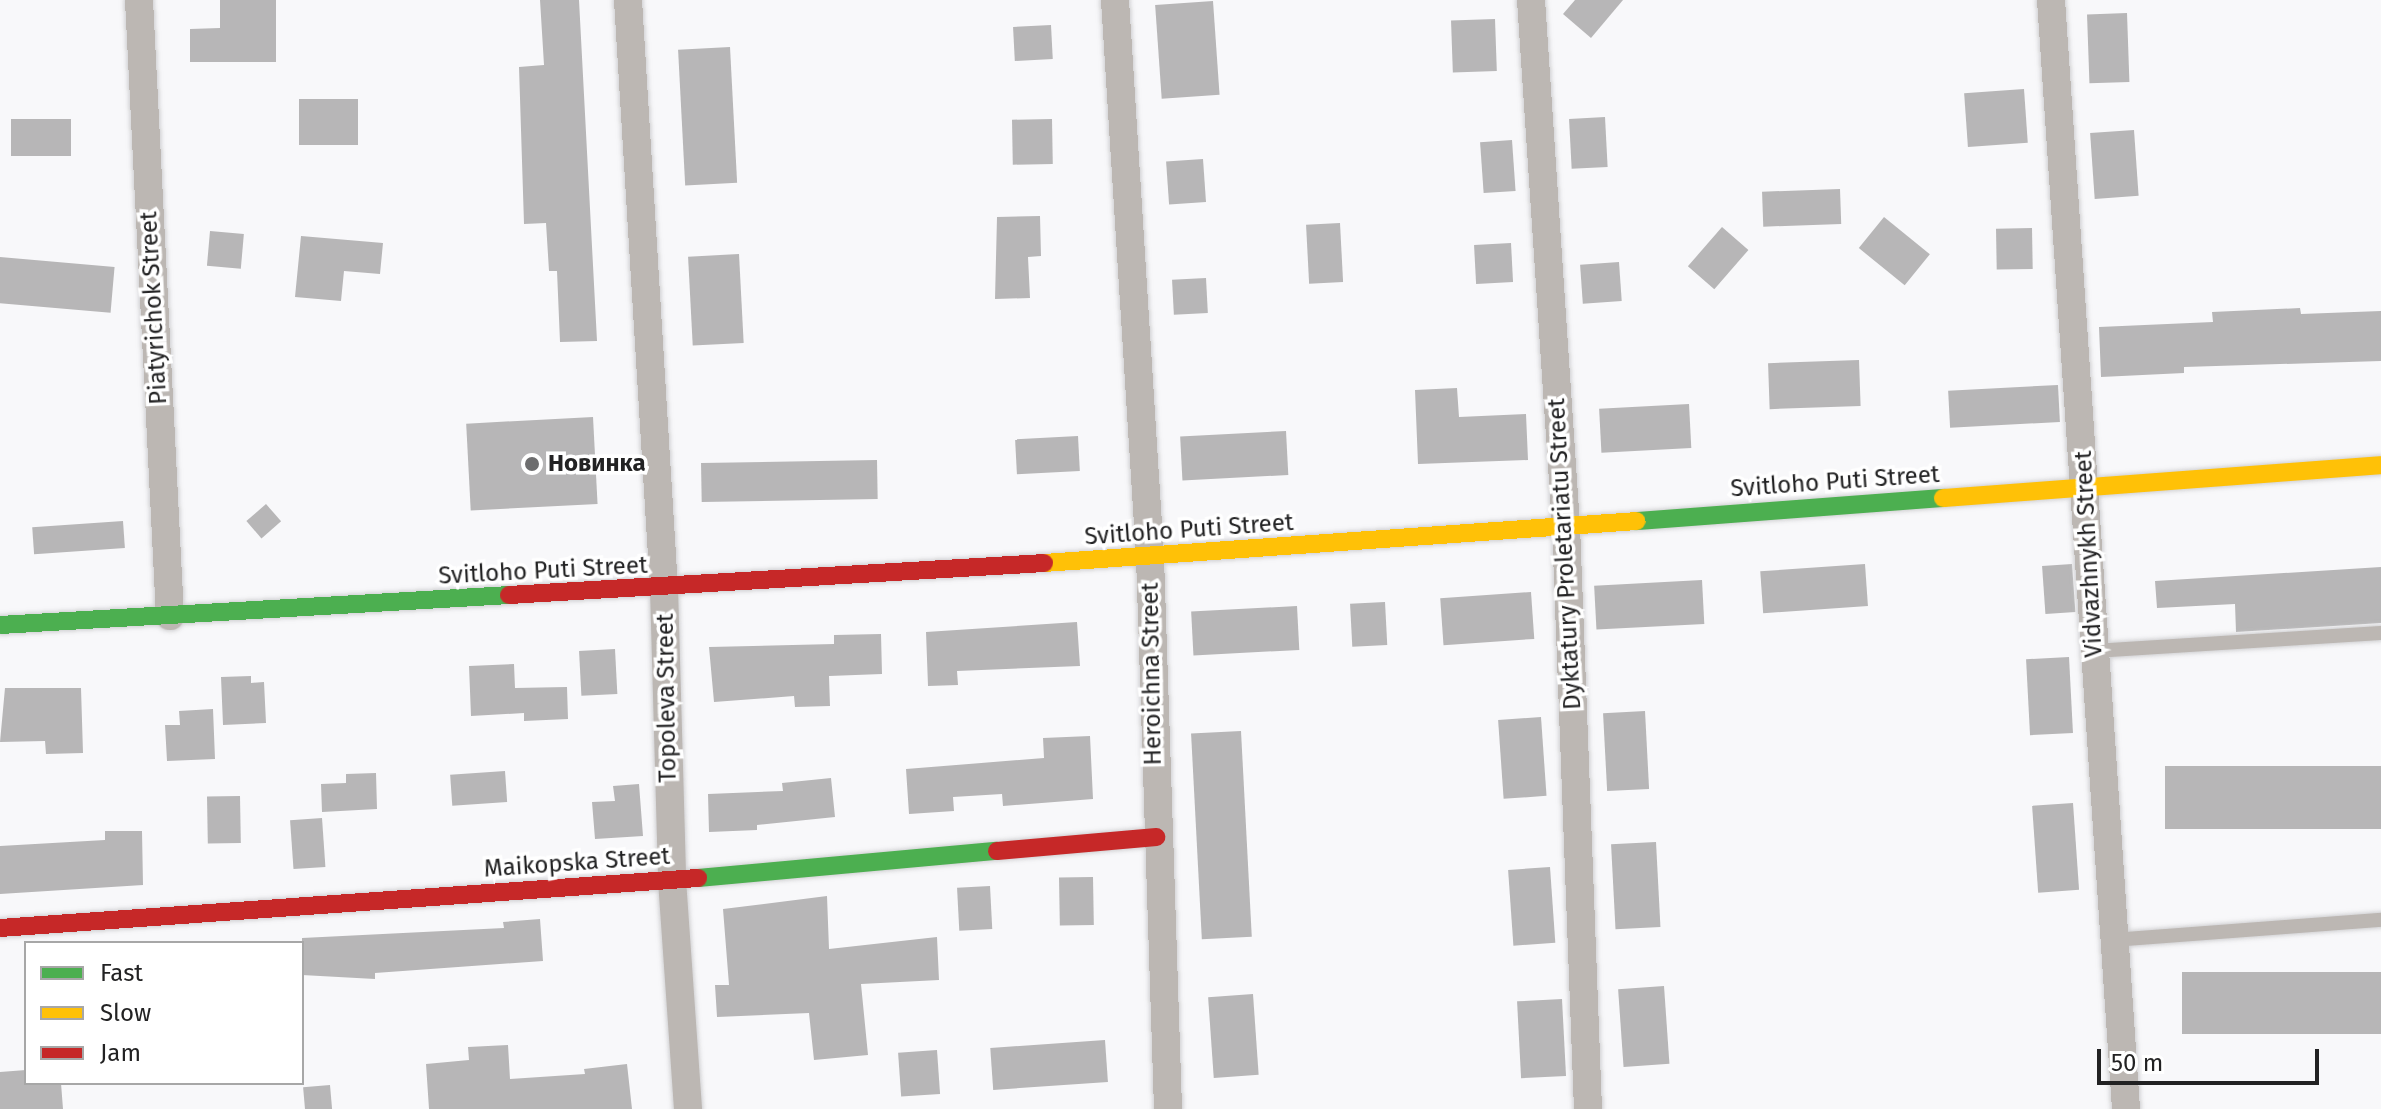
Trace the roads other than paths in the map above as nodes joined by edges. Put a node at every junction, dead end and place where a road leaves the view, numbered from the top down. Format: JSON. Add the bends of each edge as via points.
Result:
{"nodes":[{"id":1,"x":139,"y":0,"type":"edge"},
{"id":2,"x":628,"y":0,"type":"edge"},
{"id":3,"x":1115,"y":0,"type":"edge"},
{"id":4,"x":1531,"y":0,"type":"edge"},
{"id":5,"x":2051,"y":0,"type":"edge"},
{"id":6,"x":2381,"y":465,"type":"edge"},
{"id":7,"x":2088,"y":487,"type":"junction"},
{"id":8,"x":1566,"y":526,"type":"junction"},
{"id":9,"x":1150,"y":557,"type":"junction"},
{"id":10,"x":664,"y":588,"type":"junction"},
{"id":11,"x":170,"y":616,"type":"junction"},
{"id":12,"x":0,"y":625,"type":"edge"},
{"id":13,"x":2381,"y":633,"type":"edge"},
{"id":14,"x":2093,"y":651,"type":"junction"},
{"id":15,"x":1156,"y":837,"type":"junction"},
{"id":16,"x":672,"y":880,"type":"junction"},
{"id":17,"x":2381,"y":920,"type":"edge"},
{"id":18,"x":0,"y":928,"type":"edge"},
{"id":19,"x":2113,"y":940,"type":"junction"},
{"id":20,"x":688,"y":1109,"type":"edge"},
{"id":21,"x":1168,"y":1109,"type":"edge"},
{"id":22,"x":1588,"y":1109,"type":"edge"},
{"id":23,"x":2126,"y":1109,"type":"edge"}],
"edges":[{"from":1,"to":11,"type":"street","name":"Piatyrichok Street"},
{"from":2,"to":10,"type":"street","name":"Topoleva Street"},
{"from":3,"to":9,"type":"street","name":"Heroichna Street"},
{"from":4,"to":8,"type":"street","name":"Dyktatury Proletariatu Street"},
{"from":5,"to":7,"type":"street","name":"Vidvazhnykh Street"},
{"from":6,"to":7,"type":"main road","name":"Svitloho Puti Street"},
{"from":7,"to":8,"type":"main road","name":"Svitloho Puti Street"},
{"from":7,"to":14,"type":"street","name":"Vidvazhnykh Street"},
{"from":8,"to":9,"type":"main road","name":"Svitloho Puti Street"},
{"from":8,"to":22,"type":"street","name":"Dyktatury Proletariatu Street"},
{"from":9,"to":10,"type":"main road","name":"Svitloho Puti Street"},
{"from":9,"to":15,"type":"street","name":"Heroichna Street"},
{"from":10,"to":11,"type":"main road","name":"Svitloho Puti Street"},
{"from":10,"to":16,"type":"street","name":"Topoleva Street"},
{"from":11,"to":12,"type":"main road","name":"Svitloho Puti Street"},
{"from":13,"to":14,"type":"lane"},
{"from":14,"to":19,"type":"street","name":"Vidvazhnykh Street"},
{"from":15,"to":16,"type":"main road","name":"Maikopska Street"},
{"from":15,"to":21,"type":"street","name":"Heroichna Street"},
{"from":16,"to":18,"type":"main road","name":"Maikopska Street"},
{"from":16,"to":20,"type":"street","name":"Topoleva Street"},
{"from":17,"to":19,"type":"lane"},
{"from":19,"to":23,"type":"street","name":"Vidvazhnykh Street"}]}
